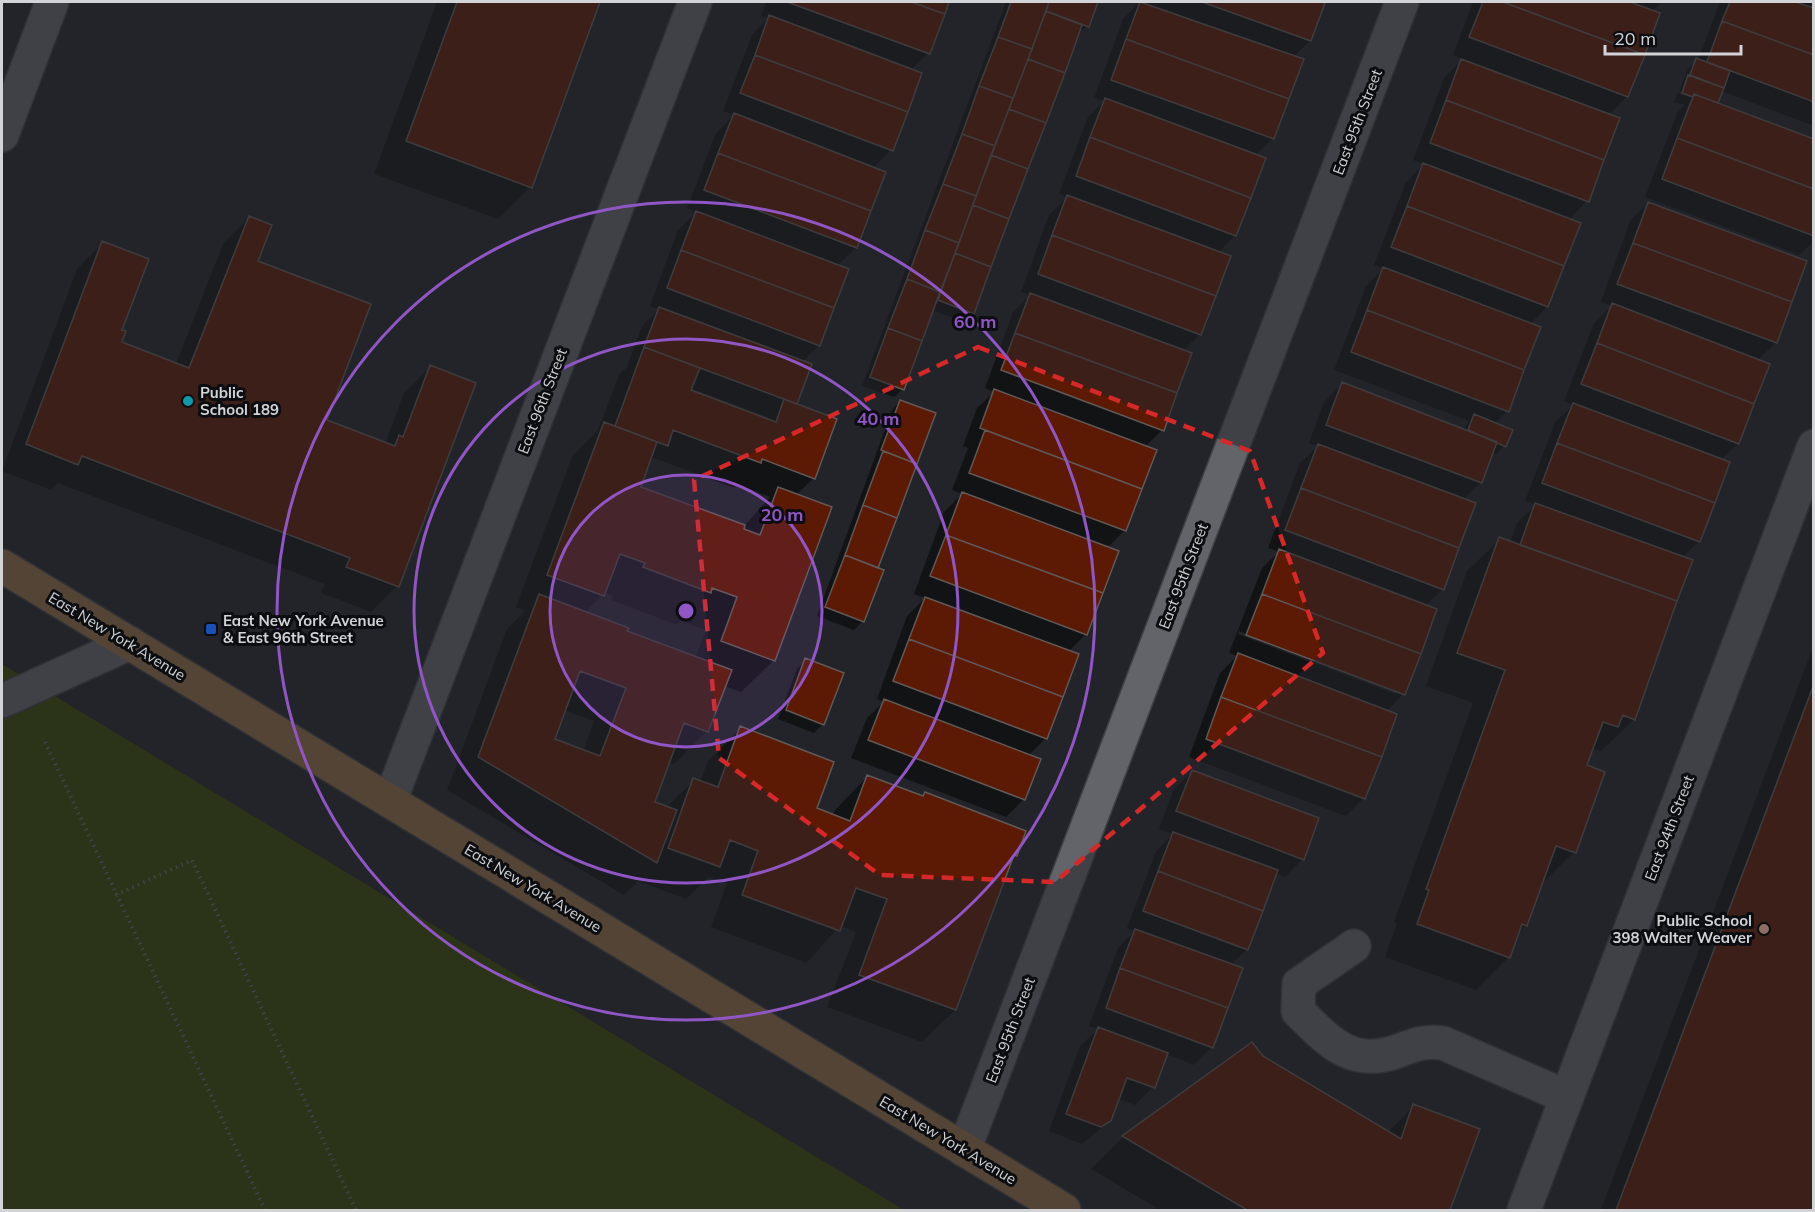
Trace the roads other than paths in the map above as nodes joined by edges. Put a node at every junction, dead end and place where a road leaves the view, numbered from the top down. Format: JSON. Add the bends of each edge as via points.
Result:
{"nodes":[{"id":1,"x":52,"y":2,"type":"edge"},
{"id":2,"x":695,"y":2,"type":"edge"},
{"id":3,"x":1402,"y":2,"type":"edge"},
{"id":4,"x":2,"y":133,"type":"edge"},
{"id":5,"x":1814,"y":446,"type":"edge"},
{"id":6,"x":2,"y":566,"type":"edge"},
{"id":7,"x":130,"y":643,"type":"junction"},
{"id":8,"x":2,"y":701,"type":"edge"},
{"id":9,"x":390,"y":801,"type":"junction"},
{"id":10,"x":1354,"y":946,"type":"dead end"},
{"id":11,"x":1567,"y":1097,"type":"junction"},
{"id":12,"x":964,"y":1150,"type":"junction"},
{"id":13,"x":1064,"y":1210,"type":"edge"},
{"id":14,"x":1524,"y":1210,"type":"edge"}],
"edges":[{"from":1,"to":4,"type":"street"},
{"from":2,"to":9,"type":"street","name":"East 96th Street"},
{"from":3,"to":12,"type":"street","name":"East 95th Street"},
{"from":5,"to":11,"type":"street","name":"East 94th Street"},
{"from":6,"to":7,"type":"main road","name":"East New York Avenue"},
{"from":7,"to":8,"type":"street"},
{"from":7,"to":9,"type":"main road","name":"East New York Avenue"},
{"from":9,"to":12,"type":"main road","name":"East New York Avenue"},
{"from":10,"to":11,"type":"street","via":[[1299,984],[1298,1011],[1332,1045],[1359,1056],[1380,1058],[1429,1040],[1443,1043]]},
{"from":11,"to":14,"type":"street","name":"East 94th Street"},
{"from":12,"to":13,"type":"main road","name":"East New York Avenue"}]}
